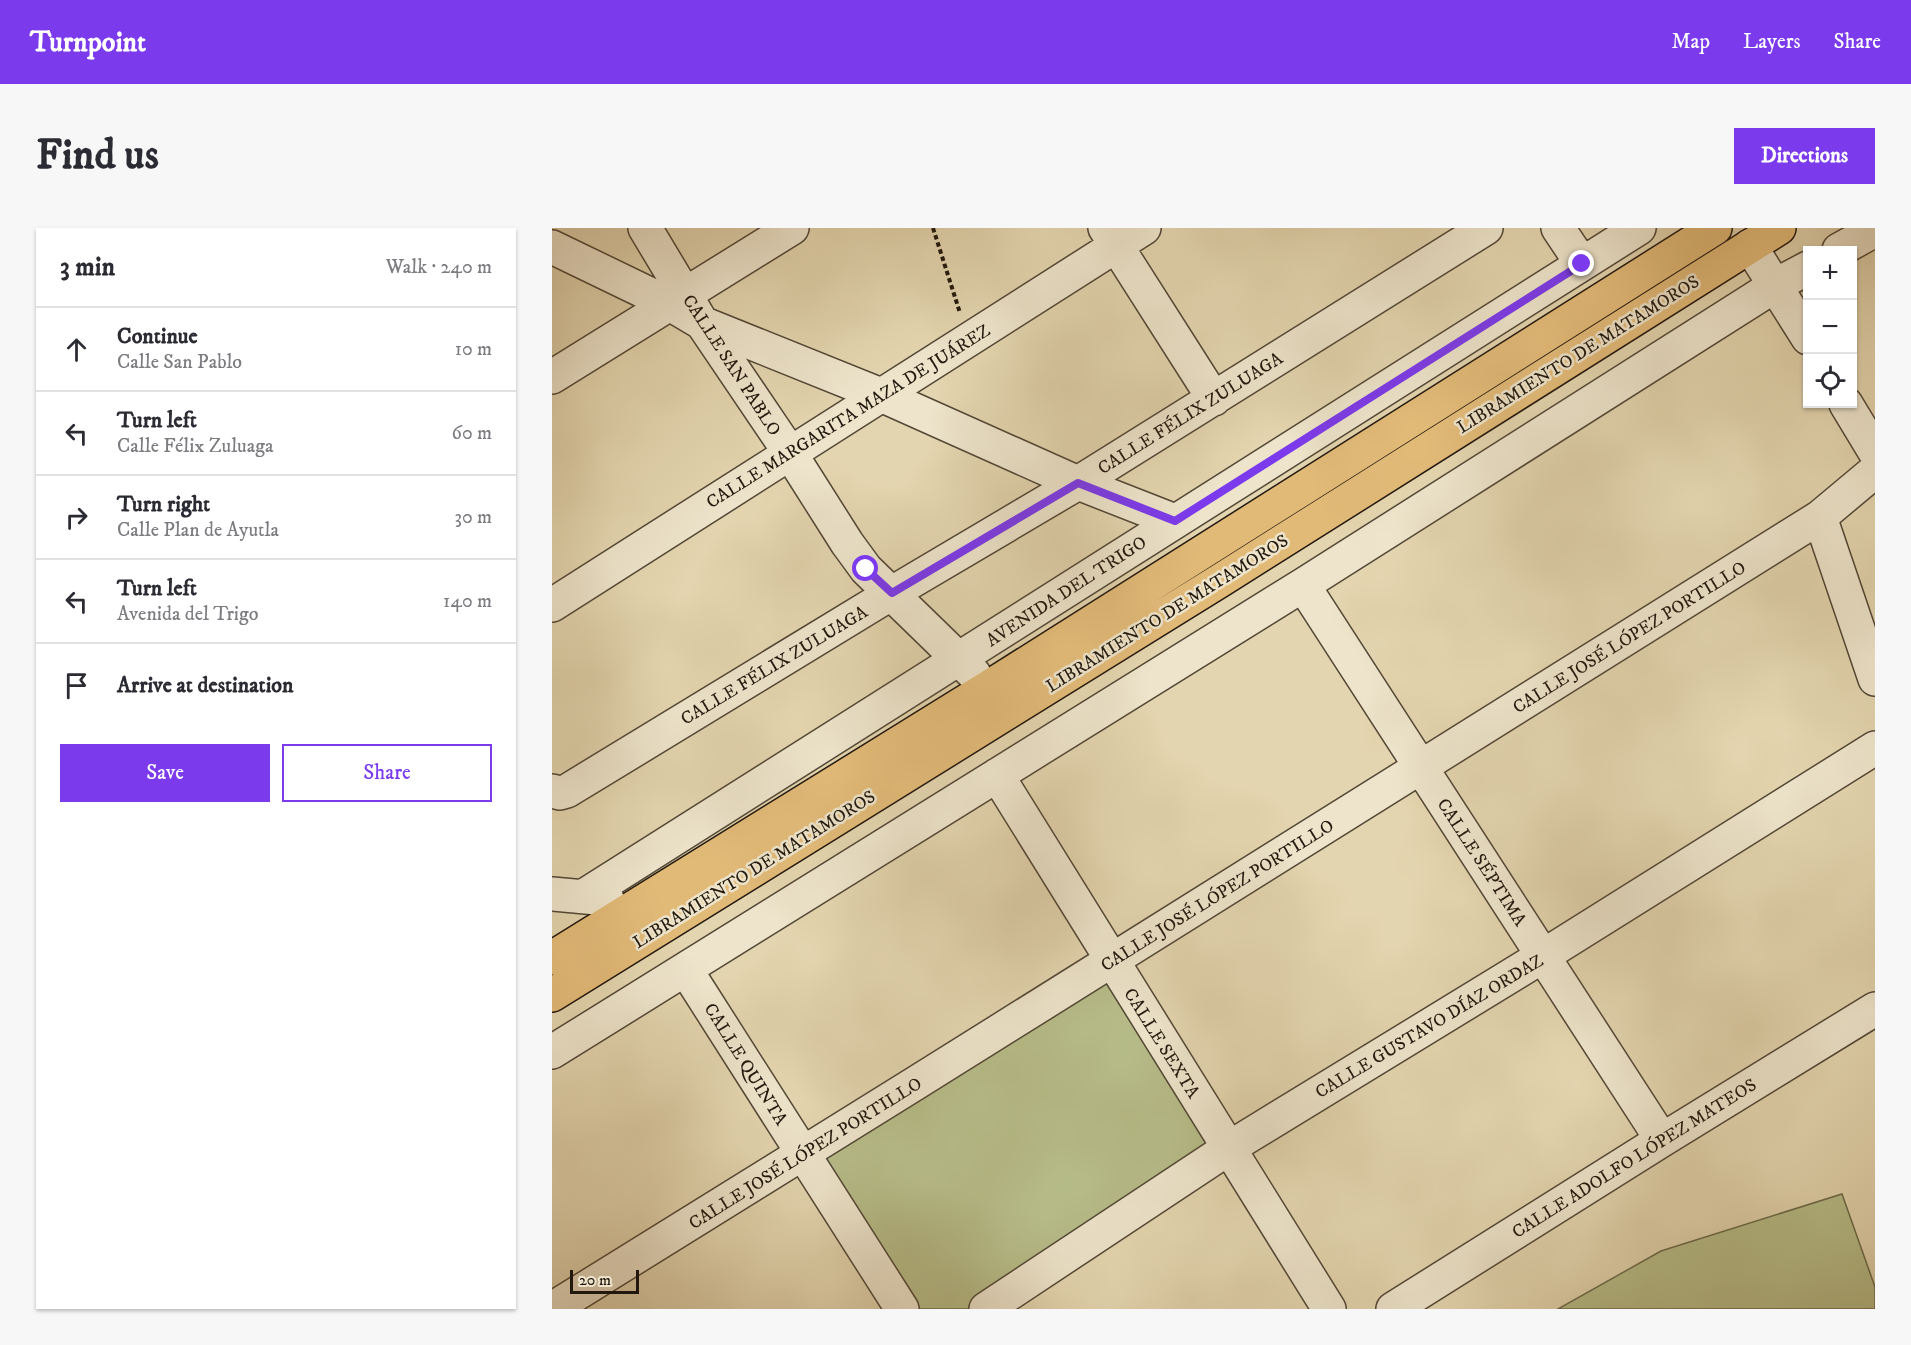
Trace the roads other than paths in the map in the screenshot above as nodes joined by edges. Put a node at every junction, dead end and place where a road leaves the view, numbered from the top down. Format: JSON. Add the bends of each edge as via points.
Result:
{"nodes":[{"id":1,"x":645,"y":228,"type":"edge"},
{"id":2,"x":792,"y":228,"type":"edge"},
{"id":3,"x":1144,"y":228,"type":"edge"},
{"id":4,"x":1486,"y":228,"type":"edge"},
{"id":5,"x":1558,"y":228,"type":"edge"},
{"id":6,"x":1640,"y":228,"type":"edge"},
{"id":7,"x":1715,"y":228,"type":"edge"},
{"id":8,"x":1779,"y":228,"type":"edge"},
{"id":9,"x":1875,"y":230,"type":"edge"},
{"id":10,"x":1111,"y":237,"type":"edge"},
{"id":11,"x":1750,"y":246,"type":"junction"},
{"id":12,"x":1846,"y":246,"type":"edge"},
{"id":13,"x":552,"y":247,"type":"edge"},
{"id":14,"x":1582,"y":264,"type":"junction"},
{"id":15,"x":1803,"y":271,"type":"edge"},
{"id":16,"x":1776,"y":285,"type":"junction"},
{"id":17,"x":678,"y":299,"type":"junction"},
{"id":18,"x":702,"y":323,"type":"junction"},
{"id":19,"x":1803,"y":330,"type":"edge"},
{"id":20,"x":552,"y":377,"type":"edge"},
{"id":21,"x":881,"y":395,"type":"junction"},
{"id":22,"x":1214,"y":399,"type":"junction"},
{"id":23,"x":1848,"y":408,"type":"edge"},
{"id":24,"x":1875,"y":452,"type":"edge"},
{"id":25,"x":790,"y":453,"type":"junction"},
{"id":26,"x":1875,"y":471,"type":"edge"},
{"id":27,"x":1078,"y":483,"type":"junction"},
{"id":28,"x":1820,"y":517,"type":"junction"},
{"id":29,"x":1175,"y":521,"type":"junction"},
{"id":30,"x":1303,"y":585,"type":"junction"},
{"id":31,"x":892,"y":593,"type":"junction"},
{"id":32,"x":552,"y":605,"type":"edge"},
{"id":33,"x":959,"y":660,"type":"junction"},
{"id":34,"x":1875,"y":679,"type":"edge"},
{"id":35,"x":989,"y":687,"type":"junction"},
{"id":36,"x":1875,"y":748,"type":"edge"},
{"id":37,"x":1421,"y":767,"type":"junction"},
{"id":38,"x":998,"y":776,"type":"junction"},
{"id":39,"x":552,"y":790,"type":"edge"},
{"id":40,"x":552,"y":894,"type":"edge"},
{"id":41,"x":584,"y":896,"type":"junction"},
{"id":42,"x":642,"y":903,"type":"junction"},
{"id":43,"x":1543,"y":956,"type":"junction"},
{"id":44,"x":552,"y":958,"type":"edge"},
{"id":45,"x":1112,"y":962,"type":"junction"},
{"id":46,"x":686,"y":970,"type":"junction"},
{"id":47,"x":552,"y":994,"type":"edge"},
{"id":48,"x":1875,"y":1009,"type":"edge"},
{"id":49,"x":552,"y":1052,"type":"edge"},
{"id":50,"x":1662,"y":1140,"type":"junction"},
{"id":51,"x":1229,"y":1148,"type":"junction"},
{"id":52,"x":803,"y":1154,"type":"junction"},
{"id":53,"x":552,"y":1309,"type":"edge"},
{"id":54,"x":902,"y":1309,"type":"edge"},
{"id":55,"x":986,"y":1309,"type":"edge"},
{"id":56,"x":1329,"y":1309,"type":"edge"},
{"id":57,"x":1393,"y":1309,"type":"edge"}],
"edges":[{"from":1,"to":17,"type":"street","name":"CALLE SAN PABLO"},
{"from":2,"to":17,"type":"street"},
{"from":3,"to":10,"type":"street","name":"CALLE MARGARITA MAZA DE JUÁREZ"},
{"from":4,"to":22,"type":"street","name":"CALLE FÉLIX ZULUAGA"},
{"from":5,"to":14,"type":"street"},
{"from":6,"to":14,"type":"street","name":"AVENIDA DEL TRIGO"},
{"from":7,"to":35,"type":"highway"},
{"from":8,"to":11,"type":"highway","name":"LIBRAMIENTO DE MATAMOROS"},
{"from":9,"to":12,"type":"street"},
{"from":10,"to":21,"type":"street","name":"CALLE MARGARITA MAZA DE JUÁREZ","via":[[968,340]]},
{"from":10,"to":22,"type":"street"},
{"from":11,"to":16,"type":"street"},
{"from":11,"to":47,"type":"highway","name":"LIBRAMIENTO DE MATAMOROS"},
{"from":13,"to":17,"type":"street"},
{"from":14,"to":29,"type":"street","name":"AVENIDA DEL TRIGO"},
{"from":15,"to":16,"type":"street"},
{"from":16,"to":19,"type":"street"},
{"from":16,"to":30,"type":"street"},
{"from":17,"to":18,"type":"street"},
{"from":17,"to":20,"type":"street"},
{"from":18,"to":21,"type":"street"},
{"from":18,"to":25,"type":"street","name":"CALLE SAN PABLO"},
{"from":21,"to":25,"type":"street","name":"CALLE MARGARITA MAZA DE JUÁREZ"},
{"from":21,"to":27,"type":"street"},
{"from":22,"to":27,"type":"street","name":"CALLE FÉLIX ZULUAGA"},
{"from":23,"to":24,"type":"street"},
{"from":25,"to":31,"type":"street","name":"CALLE SAN PABLO","via":[[847,543],[866,569]]},
{"from":25,"to":32,"type":"street","name":"CALLE MARGARITA MAZA DE JUÁREZ"},
{"from":26,"to":28,"type":"street","name":"CALLE JOSÉ LÓPEZ PORTILLO"},
{"from":27,"to":29,"type":"street"},
{"from":27,"to":31,"type":"street","name":"CALLE FÉLIX ZULUAGA"},
{"from":28,"to":34,"type":"street"},
{"from":28,"to":37,"type":"street","name":"CALLE JOSÉ LÓPEZ PORTILLO"},
{"from":29,"to":33,"type":"street","name":"AVENIDA DEL TRIGO"},
{"from":30,"to":37,"type":"street","name":"CALLE SÉPTIMA"},
{"from":30,"to":38,"type":"street"},
{"from":31,"to":33,"type":"street","name":"CALLE SAN PABLO"},
{"from":31,"to":39,"type":"street","name":"CALLE FÉLIX ZULUAGA","via":[[567,791],[560,794]]},
{"from":33,"to":35,"type":"street","name":"CALLE SAN PABLO"},
{"from":33,"to":41,"type":"street","name":"AVENIDA DEL TRIGO"},
{"from":35,"to":42,"type":"highway"},
{"from":36,"to":43,"type":"street","name":"CALLE GUSTAVO DÍAZ ORDAZ"},
{"from":37,"to":43,"type":"street","name":"CALLE SÉPTIMA"},
{"from":37,"to":45,"type":"street","name":"CALLE JOSÉ LÓPEZ PORTILLO"},
{"from":38,"to":45,"type":"street","name":"CALLE SEXTA"},
{"from":38,"to":46,"type":"street"},
{"from":40,"to":41,"type":"street"},
{"from":41,"to":42,"type":"street"},
{"from":42,"to":44,"type":"highway"},
{"from":43,"to":50,"type":"street","name":"CALLE SÉPTIMA"},
{"from":43,"to":51,"type":"street","name":"CALLE GUSTAVO DÍAZ ORDAZ"},
{"from":45,"to":51,"type":"street","name":"CALLE SEXTA"},
{"from":45,"to":52,"type":"street","name":"CALLE JOSÉ LÓPEZ PORTILLO"},
{"from":46,"to":49,"type":"street"},
{"from":46,"to":52,"type":"street","name":"CALLE QUINTA"},
{"from":48,"to":50,"type":"street","name":"CALLE ADOLFO LÓPEZ MATEOS"},
{"from":50,"to":57,"type":"street","name":"CALLE ADOLFO LÓPEZ MATEOS"},
{"from":51,"to":55,"type":"street","name":"CALLE GUSTAVO DÍAZ ORDAZ"},
{"from":51,"to":56,"type":"street","name":"CALLE SEXTA"},
{"from":52,"to":53,"type":"street","name":"CALLE JOSÉ LÓPEZ PORTILLO"},
{"from":52,"to":54,"type":"street","name":"CALLE QUINTA"}]}
